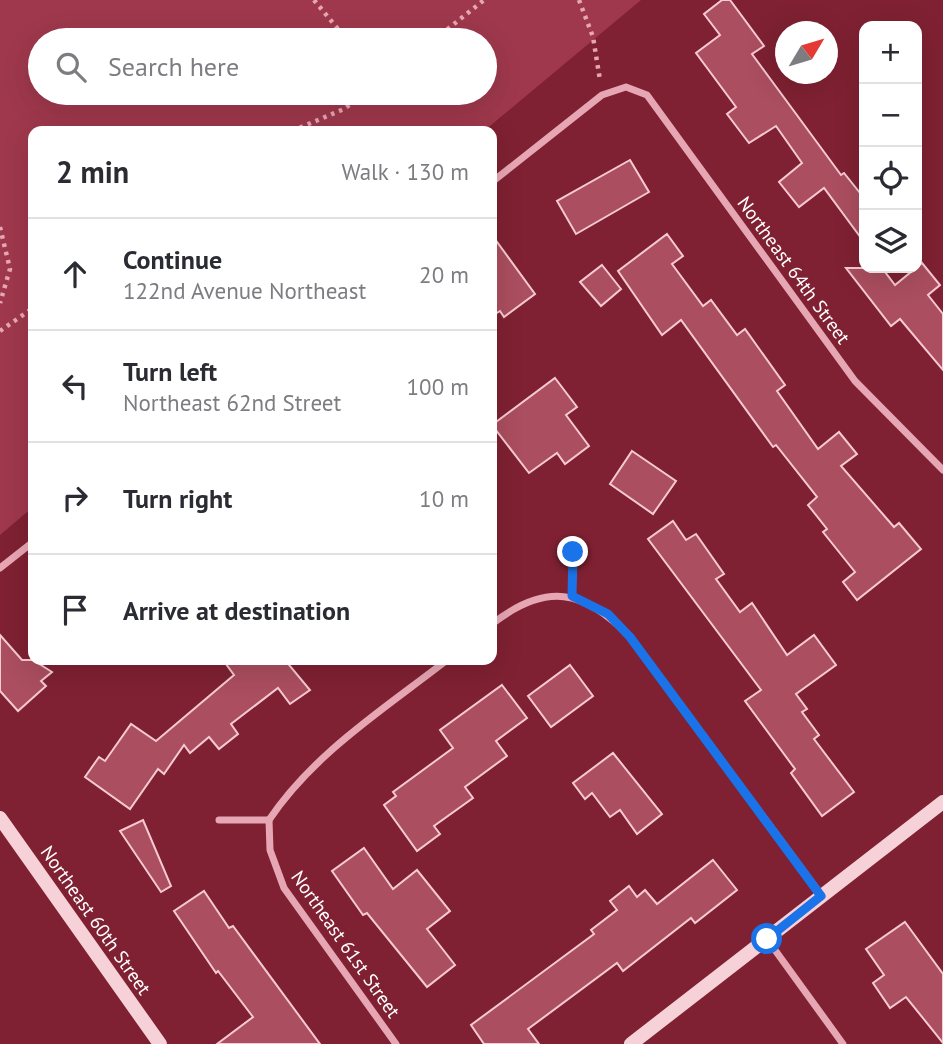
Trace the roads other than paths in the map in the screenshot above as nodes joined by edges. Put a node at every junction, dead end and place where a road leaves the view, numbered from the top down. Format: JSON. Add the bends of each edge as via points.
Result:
{"nodes":[{"id":1,"x":497,"y":178,"type":"edge"},
{"id":2,"x":943,"y":470,"type":"edge"},
{"id":3,"x":28,"y":546,"type":"edge"},
{"id":4,"x":573,"y":552,"type":"dead end"},
{"id":5,"x":0,"y":568,"type":"edge"},
{"id":6,"x":572,"y":596,"type":"junction"},
{"id":7,"x":497,"y":621,"type":"edge"},
{"id":8,"x":441,"y":665,"type":"edge"},
{"id":9,"x":943,"y":802,"type":"edge"},
{"id":10,"x":0,"y":818,"type":"edge"},
{"id":11,"x":219,"y":820,"type":"dead end"},
{"id":12,"x":269,"y":820,"type":"junction"},
{"id":13,"x":821,"y":896,"type":"junction"},
{"id":14,"x":767,"y":939,"type":"junction"},
{"id":15,"x":160,"y":1044,"type":"edge"},
{"id":16,"x":396,"y":1044,"type":"edge"},
{"id":17,"x":632,"y":1044,"type":"edge"},
{"id":18,"x":843,"y":1044,"type":"edge"}],
"edges":[{"from":1,"to":2,"type":"street","name":"Northeast 64th Street","via":[[602,95],[626,87],[647,95],[855,381]]},
{"from":3,"to":5,"type":"street"},
{"from":4,"to":6,"type":"street"},
{"from":6,"to":7,"type":"street","via":[[536,599]]},
{"from":6,"to":13,"type":"street","via":[[608,614],[630,637]]},
{"from":8,"to":12,"type":"street","via":[[316,763],[291,787]]},
{"from":9,"to":13,"type":"street"},
{"from":10,"to":15,"type":"street","name":"Northeast 60th Street"},
{"from":11,"to":12,"type":"street"},
{"from":12,"to":16,"type":"street","name":"Northeast 61st Street","via":[[270,850],[284,888]]},
{"from":13,"to":14,"type":"street"},
{"from":14,"to":17,"type":"street"},
{"from":14,"to":18,"type":"street"}]}
